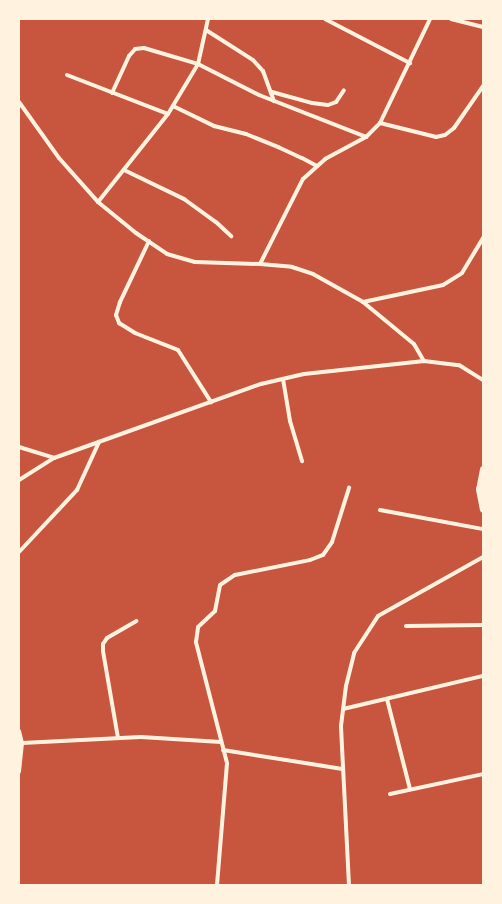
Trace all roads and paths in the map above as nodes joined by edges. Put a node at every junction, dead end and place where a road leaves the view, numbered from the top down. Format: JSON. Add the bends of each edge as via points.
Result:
{"nodes":[{"id":1,"x":208,"y":19,"type":"edge"},
{"id":2,"x":325,"y":19,"type":"edge"},
{"id":3,"x":430,"y":19,"type":"edge"},
{"id":4,"x":451,"y":19,"type":"edge"},
{"id":5,"x":483,"y":27,"type":"edge"},
{"id":6,"x":206,"y":30,"type":"junction"},
{"id":7,"x":410,"y":63,"type":"junction"},
{"id":8,"x":198,"y":64,"type":"junction"},
{"id":9,"x":67,"y":75,"type":"dead end"},
{"id":10,"x":483,"y":86,"type":"edge"},
{"id":11,"x":344,"y":90,"type":"dead end"},
{"id":12,"x":272,"y":92,"type":"junction"},
{"id":13,"x":112,"y":93,"type":"junction"},
{"id":14,"x":274,"y":101,"type":"junction"},
{"id":15,"x":19,"y":102,"type":"edge"},
{"id":16,"x":173,"y":106,"type":"junction"},
{"id":17,"x":168,"y":114,"type":"junction"},
{"id":18,"x":380,"y":123,"type":"junction"},
{"id":19,"x":366,"y":137,"type":"junction"},
{"id":20,"x":317,"y":166,"type":"junction"},
{"id":21,"x":124,"y":170,"type":"junction"},
{"id":22,"x":98,"y":202,"type":"junction"},
{"id":23,"x":231,"y":236,"type":"dead end"},
{"id":24,"x":483,"y":238,"type":"edge"},
{"id":25,"x":149,"y":241,"type":"junction"},
{"id":26,"x":260,"y":264,"type":"junction"},
{"id":27,"x":363,"y":302,"type":"junction"},
{"id":28,"x":424,"y":361,"type":"junction"},
{"id":29,"x":283,"y":379,"type":"junction"},
{"id":30,"x":483,"y":380,"type":"edge"},
{"id":31,"x":211,"y":402,"type":"junction"},
{"id":32,"x":99,"y":442,"type":"junction"},
{"id":33,"x":19,"y":447,"type":"edge"},
{"id":34,"x":54,"y":458,"type":"junction"},
{"id":35,"x":302,"y":461,"type":"dead end"},
{"id":36,"x":483,"y":469,"type":"edge"},
{"id":37,"x":19,"y":480,"type":"edge"},
{"id":38,"x":349,"y":488,"type":"dead end"},
{"id":39,"x":483,"y":503,"type":"edge"},
{"id":40,"x":483,"y":509,"type":"edge"},
{"id":41,"x":380,"y":510,"type":"dead end"},
{"id":42,"x":483,"y":529,"type":"edge"},
{"id":43,"x":19,"y":552,"type":"edge"},
{"id":44,"x":483,"y":557,"type":"edge"},
{"id":45,"x":136,"y":621,"type":"dead end"},
{"id":46,"x":483,"y":625,"type":"edge"},
{"id":47,"x":406,"y":626,"type":"dead end"},
{"id":48,"x":483,"y":676,"type":"edge"},
{"id":49,"x":387,"y":699,"type":"junction"},
{"id":50,"x":343,"y":709,"type":"junction"},
{"id":51,"x":19,"y":731,"type":"edge"},
{"id":52,"x":118,"y":738,"type":"junction"},
{"id":53,"x":221,"y":742,"type":"junction"},
{"id":54,"x":22,"y":743,"type":"junction"},
{"id":55,"x":223,"y":750,"type":"junction"},
{"id":56,"x":343,"y":769,"type":"junction"},
{"id":57,"x":19,"y":772,"type":"edge"},
{"id":58,"x":483,"y":774,"type":"edge"},
{"id":59,"x":410,"y":790,"type":"junction"},
{"id":60,"x":390,"y":794,"type":"dead end"},
{"id":61,"x":217,"y":885,"type":"edge"},
{"id":62,"x":349,"y":885,"type":"edge"}],
"edges":[{"from":1,"to":6,"type":"street"},
{"from":2,"to":7,"type":"street"},
{"from":3,"to":7,"type":"street"},
{"from":4,"to":5,"type":"street"},
{"from":6,"to":8,"type":"street"},
{"from":6,"to":12,"type":"street","via":[[253,60],[263,71]]},
{"from":7,"to":18,"type":"street"},
{"from":8,"to":13,"type":"street","via":[[144,48],[135,49],[129,56]]},
{"from":8,"to":14,"type":"street"},
{"from":8,"to":16,"type":"street"},
{"from":9,"to":13,"type":"street"},
{"from":10,"to":18,"type":"street","via":[[454,128],[445,135],[436,137]]},
{"from":11,"to":12,"type":"street","via":[[336,102],[328,105]]},
{"from":12,"to":14,"type":"street"},
{"from":13,"to":17,"type":"street"},
{"from":14,"to":19,"type":"street"},
{"from":15,"to":22,"type":"street","via":[[59,158]]},
{"from":16,"to":17,"type":"street"},
{"from":16,"to":20,"type":"street","via":[[214,126],[246,134]]},
{"from":17,"to":21,"type":"street"},
{"from":18,"to":19,"type":"street"},
{"from":19,"to":20,"type":"street"},
{"from":20,"to":26,"type":"street","via":[[303,179]]},
{"from":21,"to":22,"type":"street"},
{"from":21,"to":23,"type":"street","via":[[184,199],[204,212]]},
{"from":22,"to":25,"type":"street"},
{"from":24,"to":27,"type":"street","via":[[462,273],[443,285]]},
{"from":25,"to":26,"type":"street","via":[[167,254],[195,262]]},
{"from":25,"to":31,"type":"street","via":[[120,302],[116,315],[119,323],[135,333],[178,350]]},
{"from":26,"to":27,"type":"street","via":[[292,267],[314,274]]},
{"from":27,"to":28,"type":"street","via":[[414,344]]},
{"from":28,"to":29,"type":"street","via":[[336,370]]},
{"from":28,"to":30,"type":"street","via":[[459,365]]},
{"from":29,"to":31,"type":"street"},
{"from":29,"to":35,"type":"street","via":[[290,421]]},
{"from":31,"to":32,"type":"street"},
{"from":32,"to":34,"type":"street"},
{"from":32,"to":43,"type":"street","via":[[77,490]]},
{"from":33,"to":34,"type":"street"},
{"from":34,"to":37,"type":"street"},
{"from":36,"to":39,"type":"street","via":[[479,489]]},
{"from":38,"to":53,"type":"street","via":[[332,542],[322,555],[310,560],[234,575],[220,585],[215,610],[198,627],[196,642]]},
{"from":39,"to":40,"type":"street"},
{"from":41,"to":42,"type":"street"},
{"from":44,"to":50,"type":"street","via":[[378,616],[354,653]]},
{"from":45,"to":52,"type":"street","via":[[107,638],[103,644]]},
{"from":46,"to":47,"type":"street"},
{"from":48,"to":49,"type":"street"},
{"from":49,"to":50,"type":"street"},
{"from":49,"to":59,"type":"street"},
{"from":50,"to":56,"type":"street"},
{"from":51,"to":54,"type":"street"},
{"from":52,"to":53,"type":"street","via":[[172,738]]},
{"from":52,"to":54,"type":"street"},
{"from":53,"to":55,"type":"street"},
{"from":54,"to":57,"type":"street"},
{"from":55,"to":56,"type":"street"},
{"from":55,"to":61,"type":"street","via":[[226,763]]},
{"from":56,"to":62,"type":"street"},
{"from":58,"to":59,"type":"street"},
{"from":59,"to":60,"type":"street"}]}
